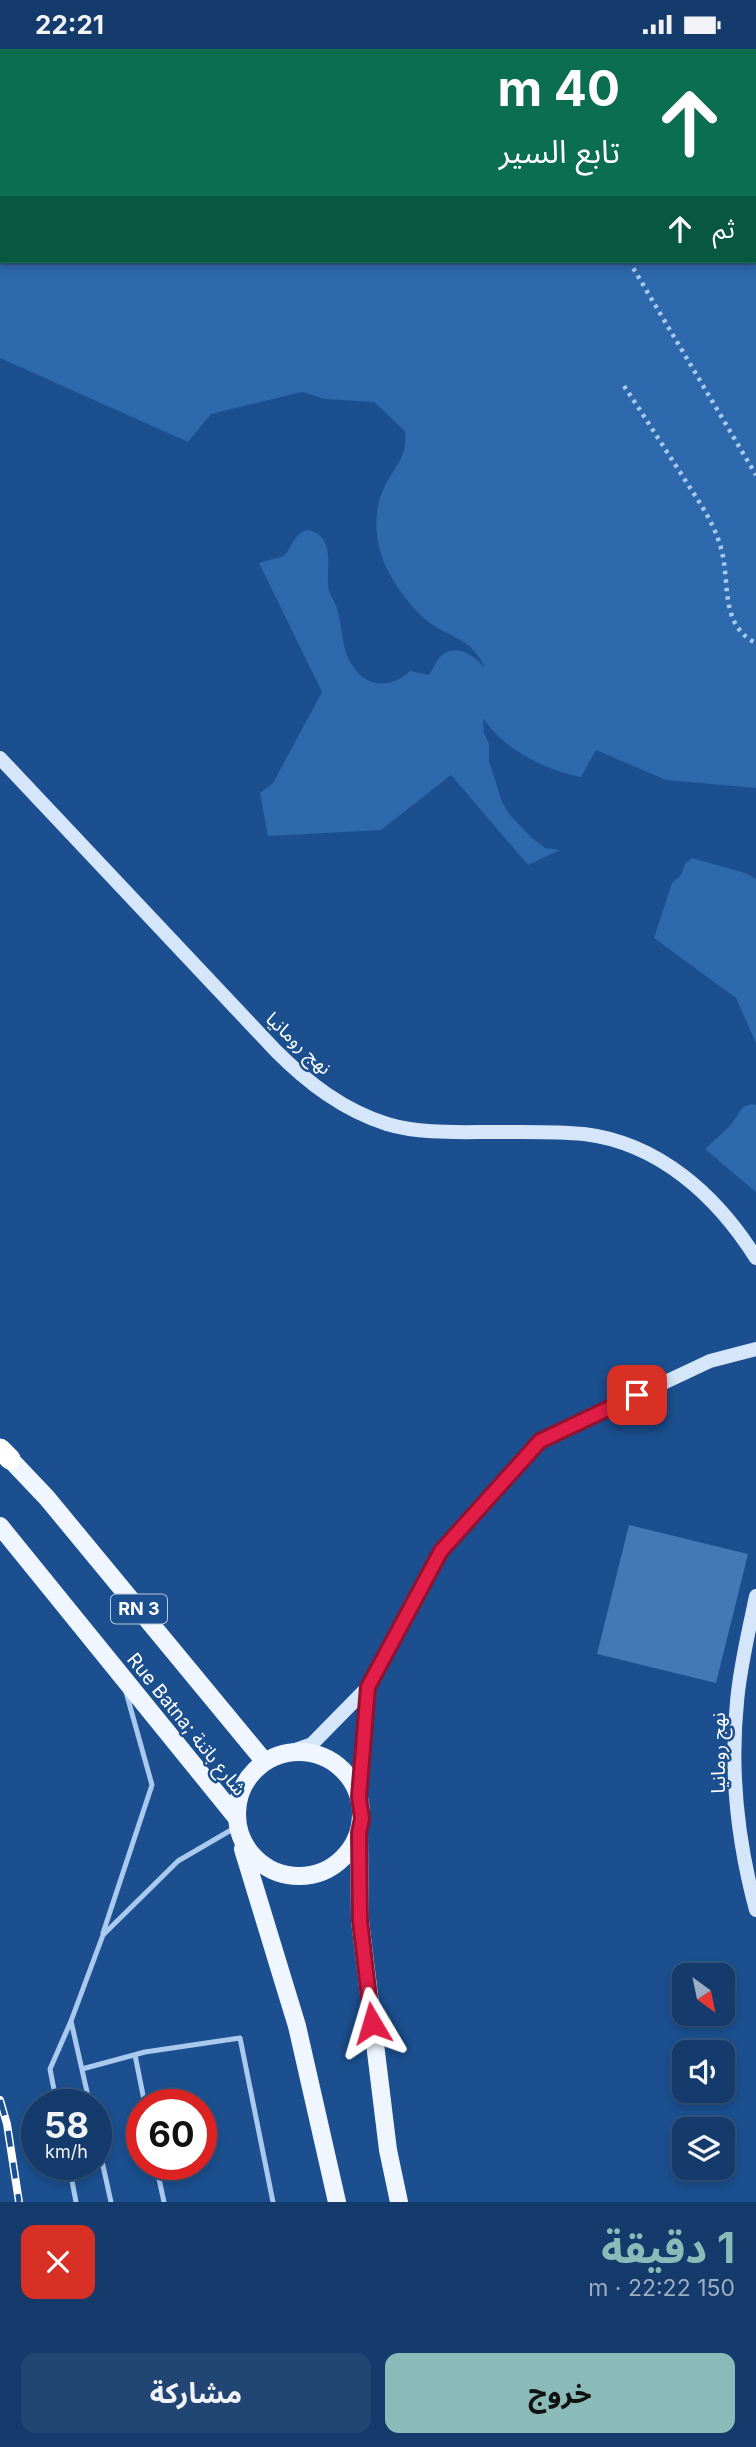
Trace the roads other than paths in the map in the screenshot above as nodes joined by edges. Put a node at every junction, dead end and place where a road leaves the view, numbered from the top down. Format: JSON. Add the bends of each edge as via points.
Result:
{"nodes":[{"id":1,"x":0,"y":758,"type":"edge"},
{"id":2,"x":756,"y":1258,"type":"edge"},
{"id":3,"x":756,"y":1349,"type":"edge"},
{"id":4,"x":3,"y":1453,"type":"edge"},
{"id":5,"x":0,"y":1527,"type":"edge"},
{"id":6,"x":756,"y":1596,"type":"edge"},
{"id":7,"x":121,"y":1676,"type":"junction"},
{"id":8,"x":368,"y":1687,"type":"junction"},
{"id":9,"x":292,"y":1751,"type":"junction"},
{"id":10,"x":265,"y":1762,"type":"junction"},
{"id":11,"x":359,"y":1797,"type":"junction"},
{"id":12,"x":238,"y":1827,"type":"junction"},
{"id":13,"x":359,"y":1833,"type":"junction"},
{"id":14,"x":756,"y":1910,"type":"edge"},
{"id":15,"x":103,"y":1935,"type":"junction"},
{"id":16,"x":71,"y":2021,"type":"junction"},
{"id":17,"x":135,"y":2055,"type":"junction"},
{"id":18,"x":82,"y":2069,"type":"junction"},
{"id":19,"x":54,"y":2089,"type":"edge"},
{"id":20,"x":86,"y":2089,"type":"edge"},
{"id":21,"x":142,"y":2089,"type":"edge"},
{"id":22,"x":72,"y":2180,"type":"edge"},
{"id":23,"x":106,"y":2180,"type":"edge"},
{"id":24,"x":159,"y":2180,"type":"edge"},
{"id":25,"x":76,"y":2202,"type":"edge"},
{"id":26,"x":111,"y":2202,"type":"edge"},
{"id":27,"x":163,"y":2202,"type":"edge"},
{"id":28,"x":273,"y":2202,"type":"edge"},
{"id":29,"x":337,"y":2202,"type":"edge"},
{"id":30,"x":399,"y":2202,"type":"edge"}],
"edges":[{"from":1,"to":2,"type":"street","name":"نهج رومانيا","via":[[285,1060],[331,1098],[388,1125],[449,1132],[587,1135],[627,1146],[694,1183],[741,1234]]},
{"from":3,"to":8,"type":"street","via":[[710,1361],[540,1441],[441,1551]]},
{"from":4,"to":10,"type":"main road","name":"Rue Batna; شارع باتنة","number":"RN 3","via":[[47,1498]]},
{"from":5,"to":7,"type":"main road","name":"Rue Batna; شارع باتنة","number":"RN 3"},
{"from":6,"to":14,"type":"street","name":"نهج رومانيا","via":[[737,1703],[736,1771],[744,1857]]},
{"from":7,"to":12,"type":"main road","name":"Rue Batna; شارع باتنة","number":"RN 3"},
{"from":7,"to":15,"type":"lane","via":[[152,1785]]},
{"from":8,"to":9,"type":"street","via":[[312,1744]]},
{"from":8,"to":11,"type":"street"},
{"from":9,"to":10,"type":"main road"},
{"from":9,"to":11,"type":"main road","via":[[314,1753],[334,1762],[350,1777]]},
{"from":10,"to":12,"type":"main road","via":[[249,1776],[239,1796]]},
{"from":11,"to":13,"type":"main road"},
{"from":12,"to":13,"type":"main road","via":[[252,1857],[290,1877],[312,1876],[332,1867],[349,1852]]},
{"from":12,"to":15,"type":"lane","via":[[178,1861]]},
{"from":12,"to":29,"type":"main road","number":"RN 3","via":[[297,2025]]},
{"from":13,"to":30,"type":"main road","via":[[360,1921],[388,2150]]},
{"from":15,"to":16,"type":"lane"},
{"from":16,"to":18,"type":"lane"},
{"from":16,"to":19,"type":"lane","via":[[50,2069]]},
{"from":17,"to":18,"type":"lane"},
{"from":17,"to":21,"type":"lane"},
{"from":17,"to":28,"type":"lane","via":[[240,2038]]},
{"from":18,"to":20,"type":"lane"},
{"from":22,"to":25,"type":"lane"},
{"from":23,"to":26,"type":"lane"},
{"from":24,"to":27,"type":"lane"}]}
